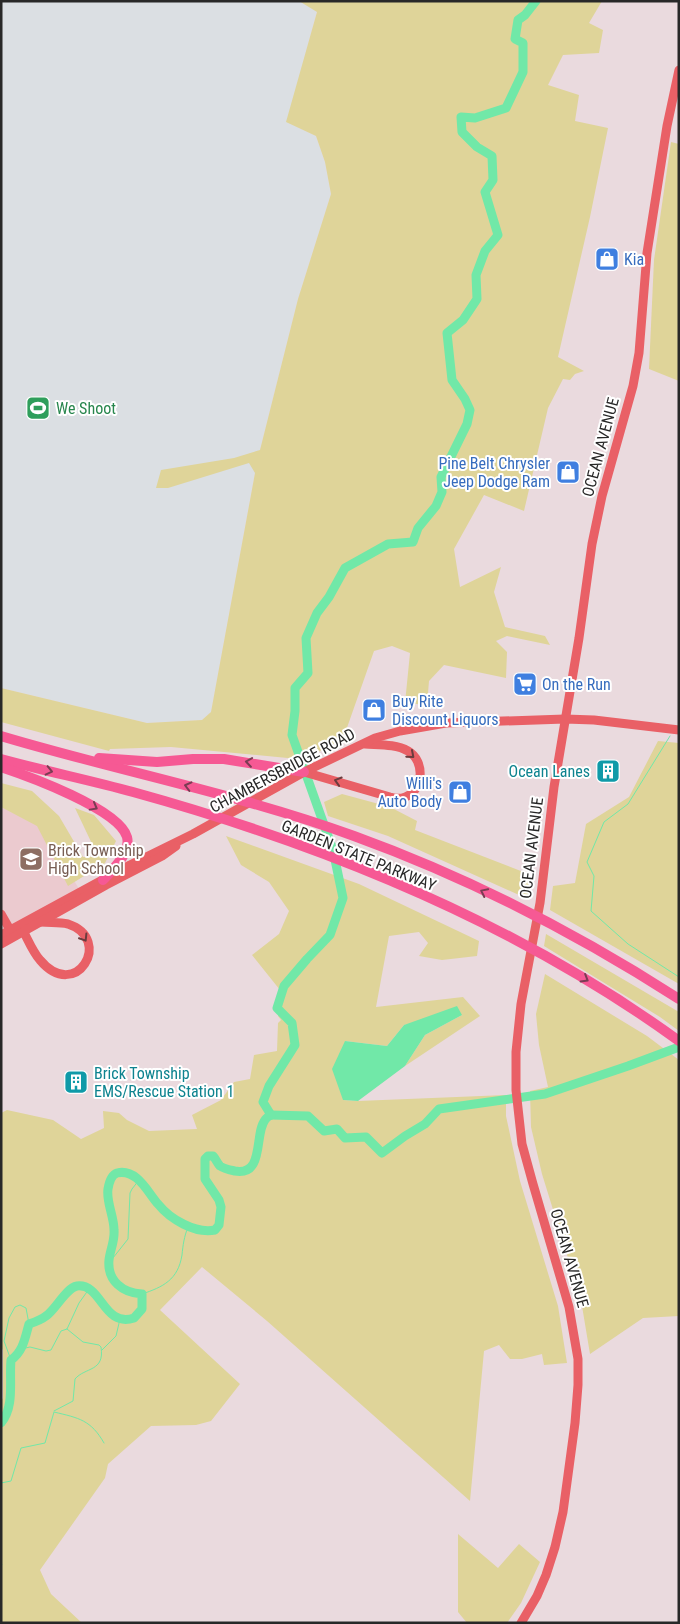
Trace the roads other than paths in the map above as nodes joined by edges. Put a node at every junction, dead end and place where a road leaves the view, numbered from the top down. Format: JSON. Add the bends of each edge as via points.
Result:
{"nodes":[{"id":1,"x":679,"y":70,"type":"edge"},
{"id":2,"x":565,"y":719,"type":"junction"},
{"id":3,"x":679,"y":730,"type":"edge"},
{"id":4,"x":1,"y":736,"type":"edge"},
{"id":5,"x":365,"y":744,"type":"junction"},
{"id":6,"x":74,"y":756,"type":"junction"},
{"id":7,"x":1,"y":759,"type":"edge"},
{"id":8,"x":1,"y":767,"type":"edge"},
{"id":9,"x":300,"y":772,"type":"junction"},
{"id":10,"x":193,"y":834,"type":"junction"},
{"id":11,"x":103,"y":880,"type":"junction"},
{"id":12,"x":1,"y":914,"type":"edge"},
{"id":13,"x":41,"y":922,"type":"junction"},
{"id":14,"x":22,"y":928,"type":"junction"},
{"id":15,"x":12,"y":934,"type":"junction"},
{"id":16,"x":1,"y":935,"type":"edge"},
{"id":17,"x":1,"y":944,"type":"edge"},
{"id":18,"x":679,"y":999,"type":"edge"},
{"id":19,"x":679,"y":1041,"type":"edge"},
{"id":20,"x":521,"y":1623,"type":"edge"}],
"edges":[{"from":1,"to":2,"type":"main road","name":"OCEAN AVENUE","via":[[647,253],[640,353],[595,527]]},
{"from":2,"to":3,"type":"main road","name":"CHAMBERSBRIDGE ROAD"},
{"from":2,"to":5,"type":"main road","name":"CHAMBERSBRIDGE ROAD","via":[[446,723],[400,731]]},
{"from":2,"to":20,"type":"main road","name":"OCEAN AVENUE","via":[[540,903],[521,1004],[516,1090],[522,1144],[575,1334],[578,1378],[563,1512],[555,1547],[540,1589]]},
{"from":4,"to":6,"type":"highway","name":"GARDEN STATE PARKWAY"},
{"from":5,"to":9,"type":"main road","name":"CHAMBERSBRIDGE ROAD"},
{"from":5,"to":9,"type":"main road","one_way":true,"via":[[402,748],[410,752],[416,758],[420,771],[414,790],[407,796],[390,798]]},
{"from":9,"to":6,"type":"highway","one_way":true,"via":[[224,759],[157,762]]},
{"from":18,"to":6,"type":"highway","name":"GARDEN STATE PARKWAY","one_way":true,"via":[[552,926],[419,862],[342,832],[235,798]]},
{"from":7,"to":19,"type":"highway","name":"GARDEN STATE PARKWAY","one_way":true,"via":[[203,813],[355,867],[436,901],[543,955],[604,990]]},
{"from":8,"to":11,"type":"highway","one_way":true,"via":[[27,775],[96,807],[122,828],[127,848]]},
{"from":9,"to":10,"type":"main road","name":"CHAMBERSBRIDGE ROAD"},
{"from":10,"to":11,"type":"main road","name":"CHAMBERSBRIDGE ROAD"},
{"from":10,"to":13,"type":"main road","name":"CHAMBERSBRIDGE ROAD","via":[[162,856]]},
{"from":11,"to":14,"type":"main road","name":"CHAMBERSBRIDGE ROAD"},
{"from":12,"to":15,"type":"main road"},
{"from":13,"to":14,"type":"main road","name":"CHAMBERSBRIDGE ROAD"},
{"from":13,"to":14,"type":"main road","one_way":true,"via":[[66,924],[78,929],[86,938],[88,956],[80,970],[71,975],[59,974],[49,968],[39,960]]},
{"from":14,"to":15,"type":"main road","name":"CHAMBERSBRIDGE ROAD"},
{"from":15,"to":16,"type":"main road","name":"CHAMBERSBRIDGE ROAD"},
{"from":15,"to":17,"type":"main road","name":"CHAMBERSBRIDGE ROAD"}]}
